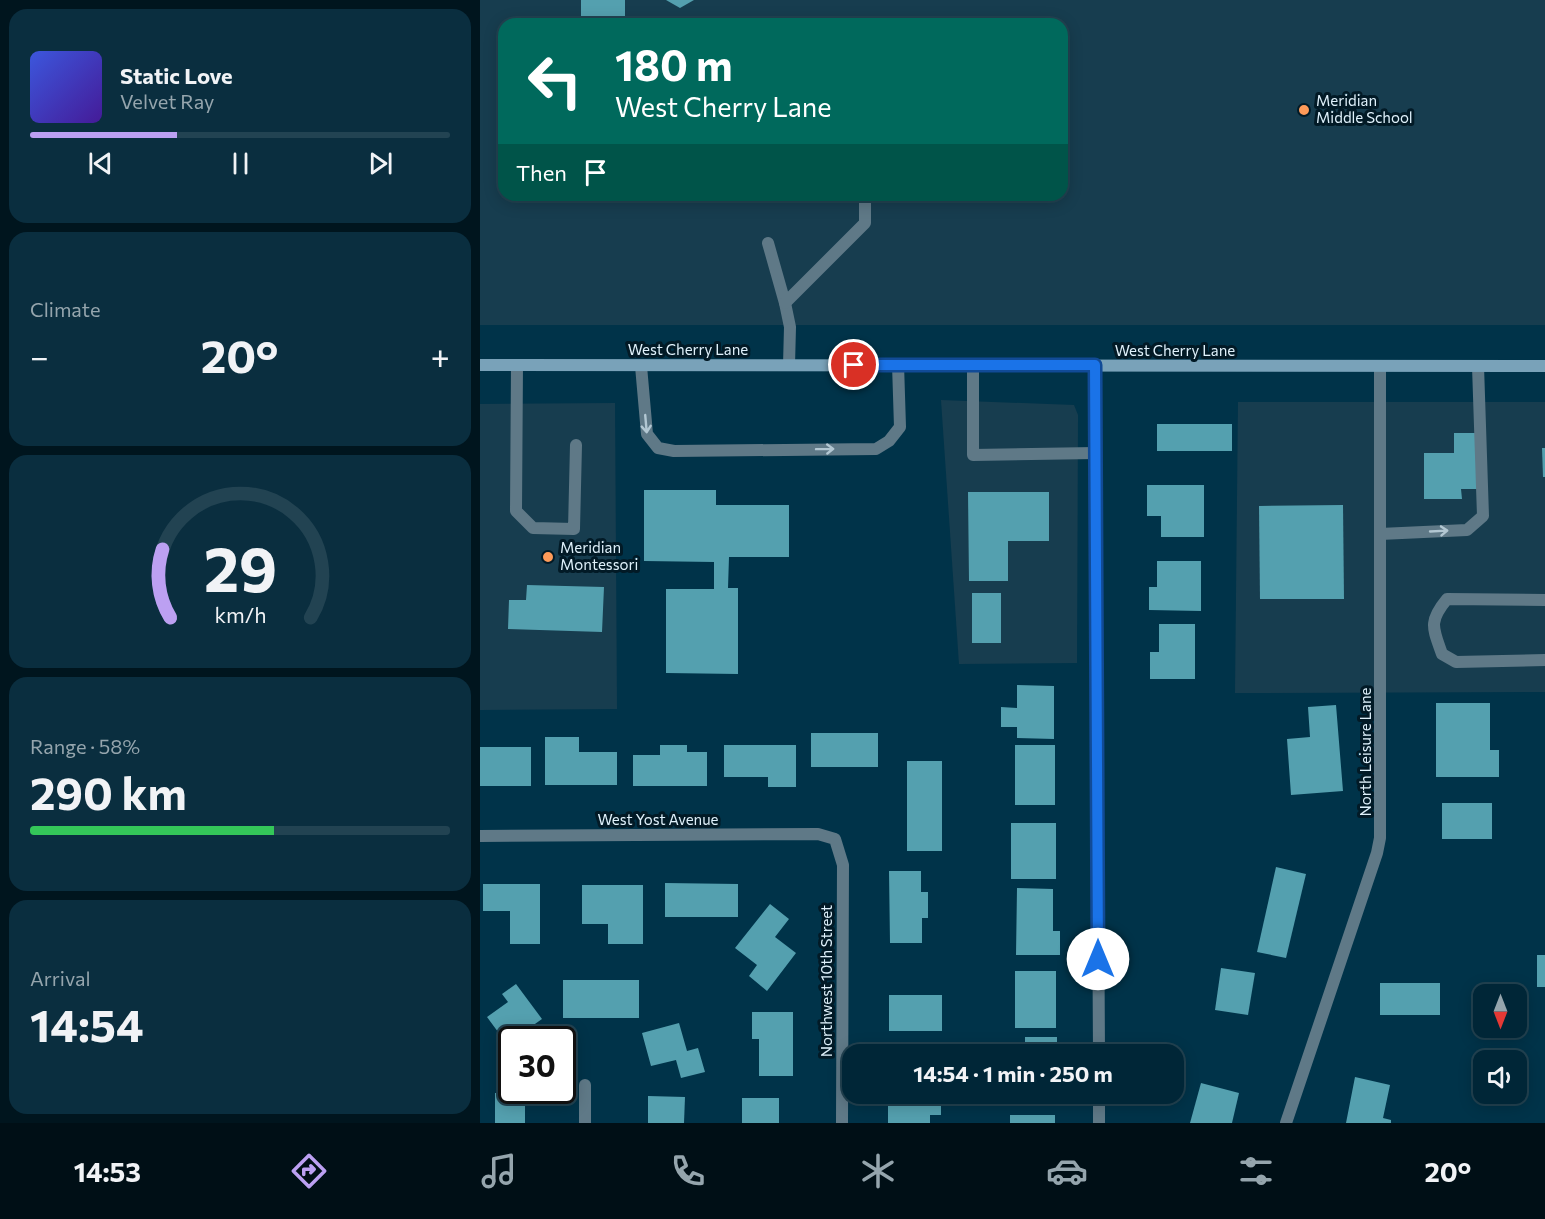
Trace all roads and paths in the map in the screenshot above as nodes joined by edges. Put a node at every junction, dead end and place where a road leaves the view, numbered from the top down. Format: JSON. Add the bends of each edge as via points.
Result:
{"nodes":[{"id":1,"x":865,"y":201,"type":"edge"},
{"id":2,"x":768,"y":243,"type":"dead end"},
{"id":3,"x":785,"y":303,"type":"junction"},
{"id":4,"x":898,"y":364,"type":"junction"},
{"id":5,"x":480,"y":365,"type":"edge"},
{"id":6,"x":517,"y":365,"type":"junction"},
{"id":7,"x":789,"y":365,"type":"junction"},
{"id":8,"x":973,"y":365,"type":"junction"},
{"id":9,"x":1095,"y":365,"type":"junction"},
{"id":10,"x":641,"y":366,"type":"junction"},
{"id":11,"x":1380,"y":366,"type":"junction"},
{"id":12,"x":1478,"y":366,"type":"junction"},
{"id":13,"x":1545,"y":366,"type":"edge"},
{"id":14,"x":576,"y":445,"type":"dead end"},
{"id":15,"x":1095,"y":453,"type":"junction"},
{"id":16,"x":1380,"y":534,"type":"junction"},
{"id":17,"x":1545,"y":600,"type":"edge"},
{"id":18,"x":1545,"y":660,"type":"edge"},
{"id":19,"x":480,"y":836,"type":"edge"},
{"id":20,"x":835,"y":839,"type":"joint"},
{"id":21,"x":1099,"y":1044,"type":"edge"},
{"id":22,"x":585,"y":1085,"type":"dead end"},
{"id":23,"x":1099,"y":1104,"type":"edge"},
{"id":24,"x":585,"y":1123,"type":"edge"},
{"id":25,"x":842,"y":1123,"type":"edge"},
{"id":26,"x":1099,"y":1123,"type":"edge"},
{"id":27,"x":1286,"y":1123,"type":"edge"}],
"edges":[{"from":1,"to":3,"type":"street","via":[[865,223]]},
{"from":2,"to":3,"type":"street"},
{"from":3,"to":7,"type":"street","via":[[790,327]]},
{"from":4,"to":7,"type":"main road","name":"West Cherry Lane"},
{"from":4,"to":8,"type":"main road","name":"West Cherry Lane"},
{"from":10,"to":4,"type":"street","one_way":true,"via":[[647,434],[658,448],[674,451],[876,449],[900,427]]},
{"from":5,"to":6,"type":"main road","name":"West Cherry Lane"},
{"from":6,"to":10,"type":"main road","name":"West Cherry Lane"},
{"from":6,"to":14,"type":"street","via":[[516,511],[533,528],[574,529]]},
{"from":7,"to":10,"type":"main road","name":"West Cherry Lane"},
{"from":8,"to":9,"type":"main road","name":"West Cherry Lane"},
{"from":8,"to":15,"type":"street","via":[[974,455]]},
{"from":9,"to":11,"type":"main road","name":"West Cherry Lane"},
{"from":9,"to":15,"type":"street"},
{"from":11,"to":12,"type":"main road","name":"West Cherry Lane"},
{"from":11,"to":16,"type":"street","name":"North Leisure Lane"},
{"from":12,"to":13,"type":"main road","name":"West Cherry Lane"},
{"from":16,"to":12,"type":"street","one_way":true,"via":[[1467,530],[1483,516]]},
{"from":15,"to":21,"type":"street"},
{"from":16,"to":27,"type":"street","name":"North Leisure Lane","via":[[1380,838]]},
{"from":17,"to":18,"type":"street","via":[[1447,599],[1436,613],[1434,628],[1442,654],[1456,662]]},
{"from":19,"to":20,"type":"street","name":"West Yost Avenue","via":[[818,834]]},
{"from":20,"to":25,"type":"street","name":"Northwest 10th Street","via":[[843,865]]},
{"from":22,"to":24,"type":"street"},
{"from":23,"to":26,"type":"street"}]}
